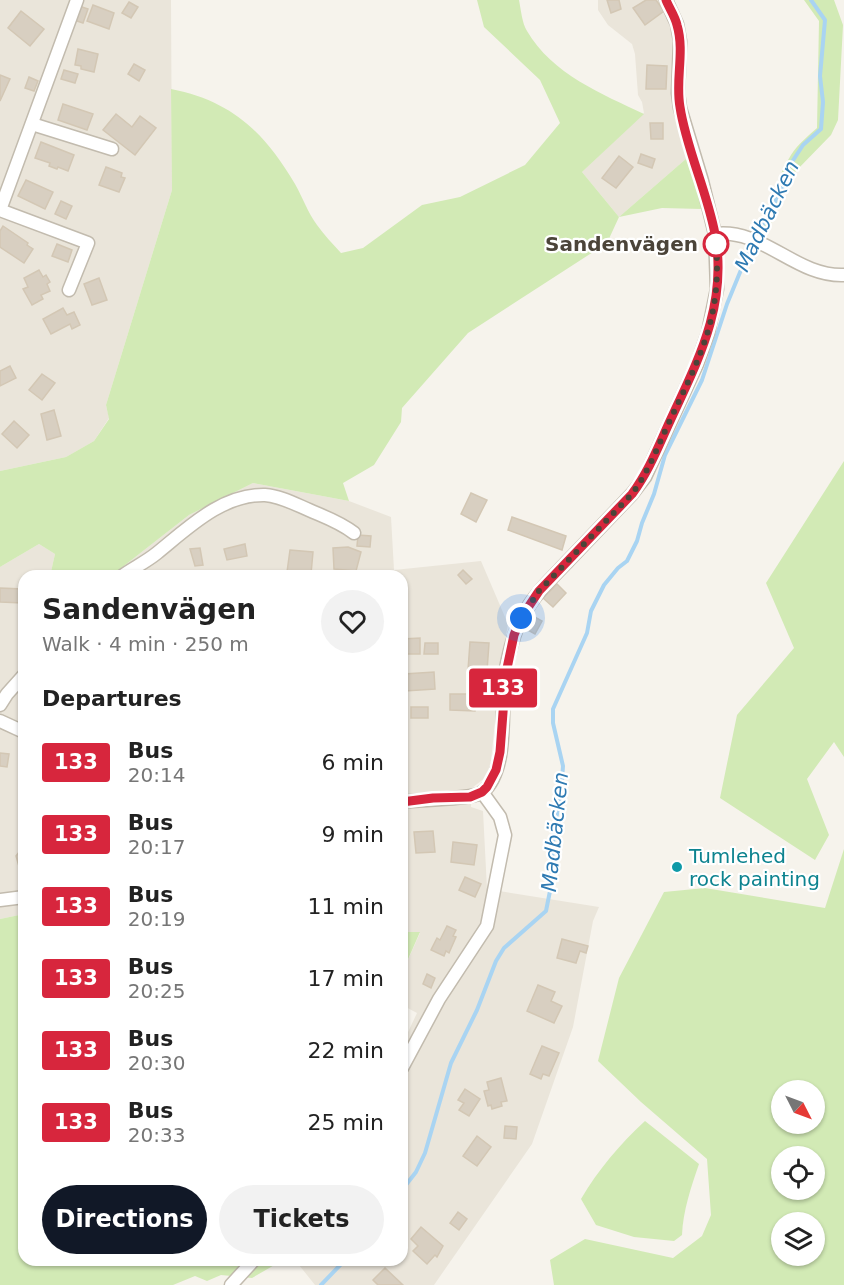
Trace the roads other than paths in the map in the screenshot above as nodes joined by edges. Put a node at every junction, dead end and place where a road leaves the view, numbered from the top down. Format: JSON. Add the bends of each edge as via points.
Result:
{"nodes":[{"id":1,"x":77,"y":0,"type":"edge"},
{"id":2,"x":666,"y":0,"type":"edge"},
{"id":3,"x":32,"y":124,"type":"junction"},
{"id":4,"x":112,"y":149,"type":"dead end"},
{"id":5,"x":0,"y":208,"type":"edge"},
{"id":6,"x":715,"y":234,"type":"junction"},
{"id":7,"x":844,"y":275,"type":"edge"},
{"id":8,"x":69,"y":291,"type":"dead end"},
{"id":9,"x":354,"y":533,"type":"dead end"},
{"id":10,"x":131,"y":570,"type":"edge"},
{"id":11,"x":18,"y":681,"type":"edge"},
{"id":12,"x":0,"y":705,"type":"edge"},
{"id":13,"x":0,"y":721,"type":"edge"},
{"id":14,"x":18,"y":729,"type":"edge"},
{"id":15,"x":482,"y":792,"type":"junction"},
{"id":16,"x":408,"y":801,"type":"edge"},
{"id":17,"x":18,"y":898,"type":"edge"},
{"id":18,"x":0,"y":900,"type":"edge"},
{"id":19,"x":408,"y":1057,"type":"edge"},
{"id":20,"x":248,"y":1266,"type":"edge"},
{"id":21,"x":231,"y":1285,"type":"edge"}],
"edges":[{"from":1,"to":3,"type":"street"},
{"from":2,"to":6,"type":"street","via":[[680,41],[680,108]]},
{"from":3,"to":4,"type":"street"},
{"from":3,"to":5,"type":"street"},
{"from":5,"to":8,"type":"street","via":[[88,243]]},
{"from":6,"to":7,"type":"street","via":[[733,233],[752,239],[805,267]]},
{"from":6,"to":15,"type":"street","via":[[717,289],[697,364],[645,477],[539,591],[521,618],[506,671],[496,770]]},
{"from":9,"to":10,"type":"street","via":[[286,500],[266,495],[246,497],[206,515]]},
{"from":11,"to":12,"type":"street"},
{"from":13,"to":14,"type":"street"},
{"from":15,"to":16,"type":"street","via":[[470,797]]},
{"from":15,"to":19,"type":"street","via":[[500,817],[506,835],[487,926],[439,999]]},
{"from":17,"to":18,"type":"street"},
{"from":20,"to":21,"type":"street"}]}
